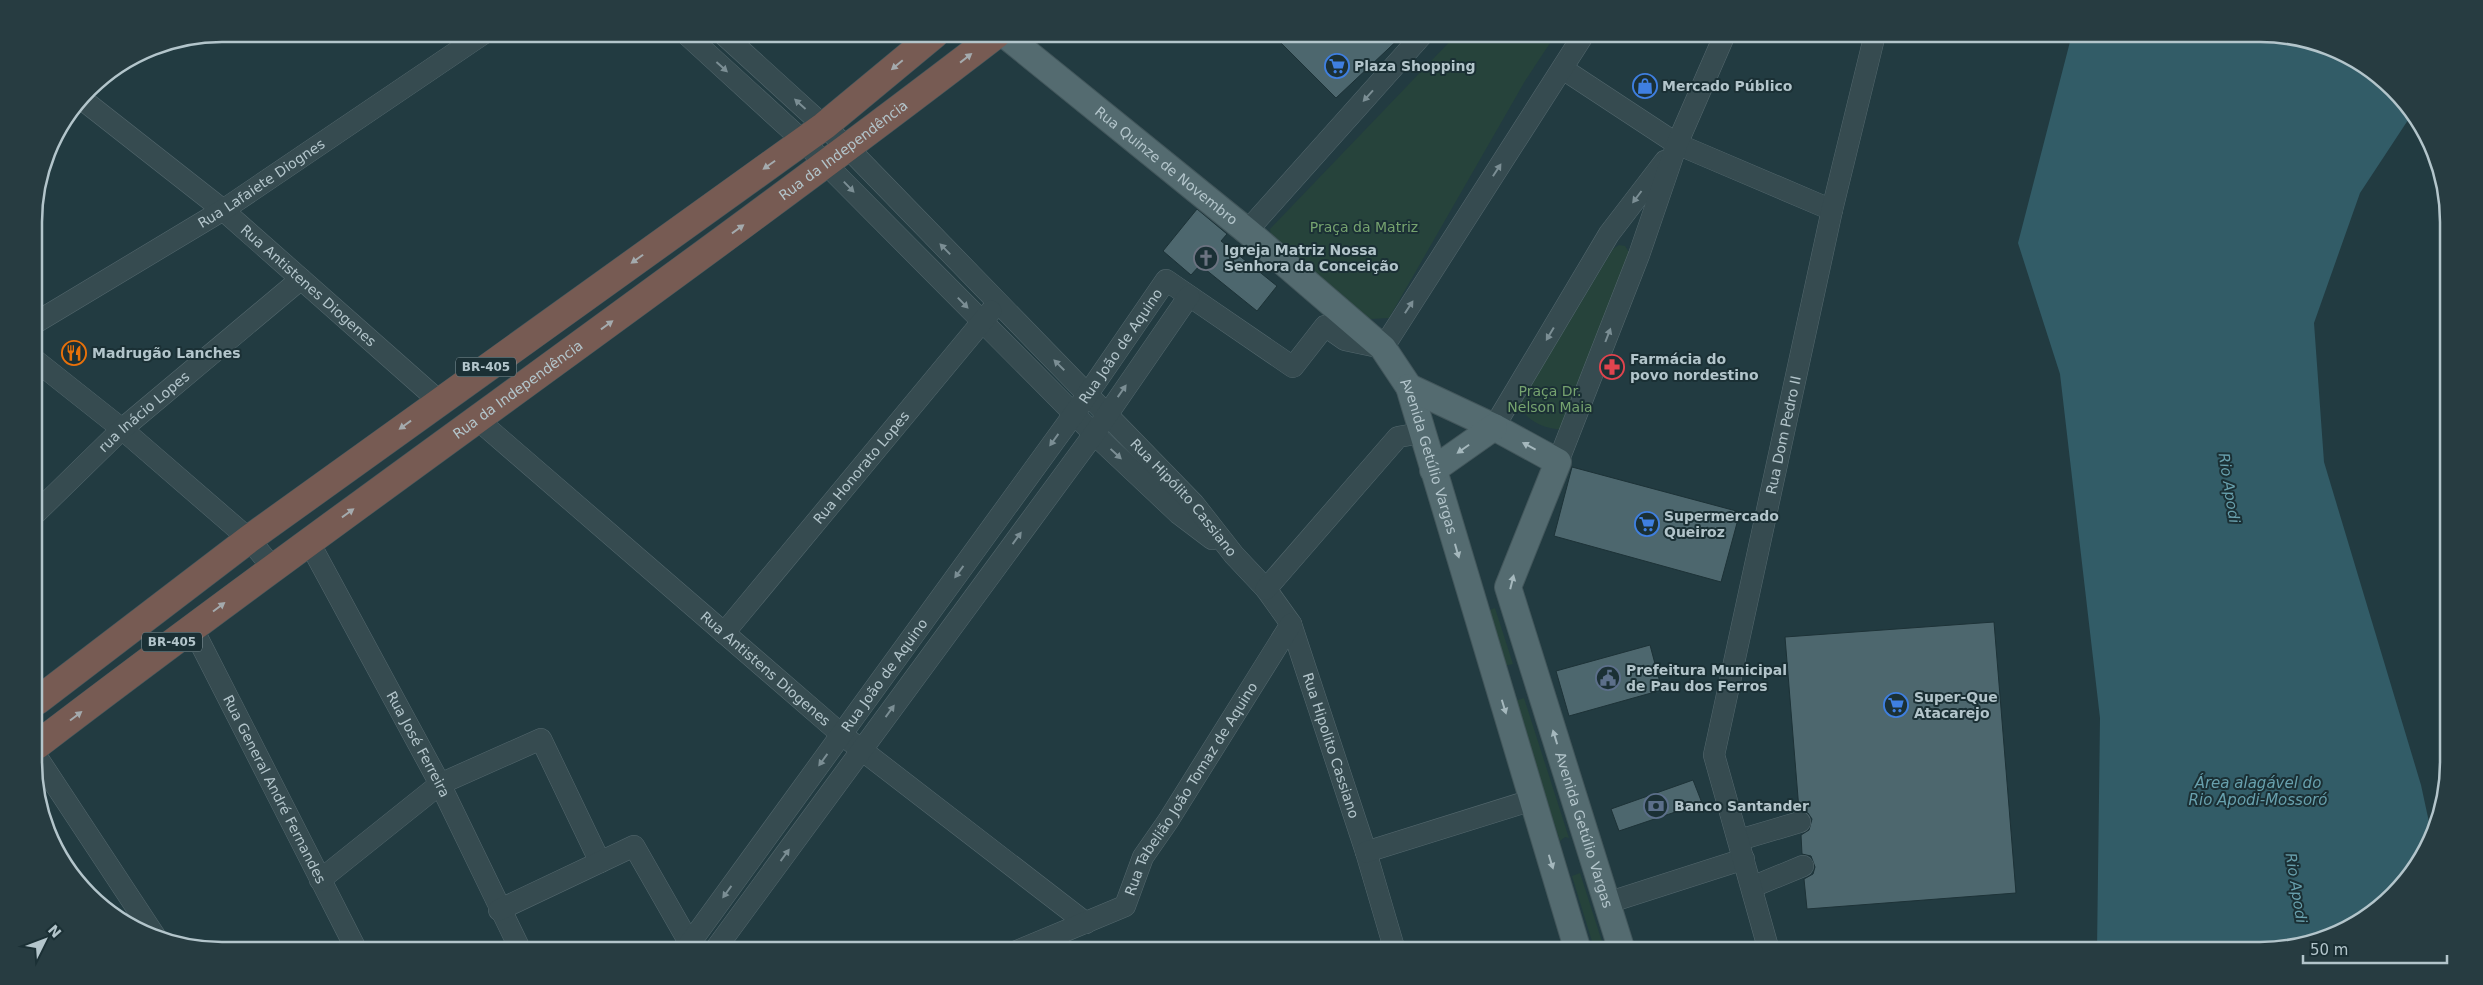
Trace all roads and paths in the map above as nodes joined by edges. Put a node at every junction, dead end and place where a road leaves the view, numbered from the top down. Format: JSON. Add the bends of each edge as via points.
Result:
{"nodes":[{"id":1,"x":471,"y":42,"type":"edge"},
{"id":2,"x":696,"y":42,"type":"edge"},
{"id":3,"x":730,"y":42,"type":"edge"},
{"id":4,"x":924,"y":42,"type":"edge"},
{"id":5,"x":987,"y":42,"type":"edge"},
{"id":6,"x":1014,"y":42,"type":"edge"},
{"id":7,"x":1416,"y":42,"type":"edge"},
{"id":8,"x":1579,"y":42,"type":"edge"},
{"id":9,"x":1722,"y":42,"type":"edge"},
{"id":10,"x":1872,"y":42,"type":"edge"},
{"id":11,"x":1562,"y":69,"type":"junction"},
{"id":12,"x":87,"y":103,"type":"edge"},
{"id":13,"x":814,"y":133,"type":"junction"},
{"id":14,"x":1677,"y":144,"type":"junction"},
{"id":15,"x":848,"y":148,"type":"junction"},
{"id":16,"x":826,"y":164,"type":"junction"},
{"id":17,"x":223,"y":210,"type":"junction"},
{"id":18,"x":1832,"y":210,"type":"junction"},
{"id":19,"x":1247,"y":231,"type":"junction"},
{"id":20,"x":301,"y":279,"type":"junction"},
{"id":21,"x":1189,"y":296,"type":"junction"},
{"id":22,"x":997,"y":303,"type":"junction"},
{"id":23,"x":42,"y":319,"type":"edge"},
{"id":24,"x":982,"y":323,"type":"junction"},
{"id":25,"x":1383,"y":348,"type":"junction"},
{"id":26,"x":42,"y":365,"type":"edge"},
{"id":27,"x":1409,"y":387,"type":"junction"},
{"id":28,"x":1087,"y":394,"type":"junction"},
{"id":29,"x":439,"y":401,"type":"junction"},
{"id":30,"x":1107,"y":413,"type":"junction"},
{"id":31,"x":1074,"y":414,"type":"junction"},
{"id":32,"x":478,"y":420,"type":"junction"},
{"id":33,"x":1494,"y":427,"type":"junction"},
{"id":34,"x":122,"y":428,"type":"junction"},
{"id":35,"x":1094,"y":434,"type":"junction"},
{"id":36,"x":1421,"y":434,"type":"junction"},
{"id":37,"x":1558,"y":462,"type":"junction"},
{"id":38,"x":1433,"y":470,"type":"junction"},
{"id":39,"x":42,"y":506,"type":"edge"},
{"id":40,"x":249,"y":539,"type":"junction"},
{"id":41,"x":309,"y":542,"type":"junction"},
{"id":42,"x":1234,"y":555,"type":"junction"},
{"id":43,"x":272,"y":567,"type":"junction"},
{"id":44,"x":1266,"y":589,"type":"junction"},
{"id":45,"x":1291,"y":624,"type":"junction"},
{"id":46,"x":192,"y":627,"type":"junction"},
{"id":47,"x":724,"y":633,"type":"junction"},
{"id":48,"x":42,"y":697,"type":"edge"},
{"id":49,"x":841,"y":734,"type":"junction"},
{"id":50,"x":42,"y":741,"type":"edge"},
{"id":51,"x":862,"y":751,"type":"junction"},
{"id":52,"x":42,"y":765,"type":"edge"},
{"id":53,"x":440,"y":784,"type":"junction"},
{"id":54,"x":1532,"y":800,"type":"junction"},
{"id":55,"x":1800,"y":822,"type":"dead end"},
{"id":56,"x":1741,"y":850,"type":"junction"},
{"id":57,"x":1366,"y":852,"type":"junction"},
{"id":58,"x":600,"y":862,"type":"junction"},
{"id":59,"x":1803,"y":866,"type":"dead end"},
{"id":60,"x":320,"y":880,"type":"junction"},
{"id":61,"x":1752,"y":887,"type":"junction"},
{"id":62,"x":1607,"y":903,"type":"junction"},
{"id":63,"x":500,"y":910,"type":"junction"},
{"id":64,"x":1086,"y":923,"type":"junction"},
{"id":65,"x":149,"y":927,"type":"edge"},
{"id":66,"x":352,"y":942,"type":"edge"},
{"id":67,"x":516,"y":942,"type":"edge"},
{"id":68,"x":689,"y":942,"type":"edge"},
{"id":69,"x":695,"y":942,"type":"edge"},
{"id":70,"x":721,"y":942,"type":"edge"},
{"id":71,"x":1039,"y":942,"type":"edge"},
{"id":72,"x":1392,"y":942,"type":"edge"},
{"id":73,"x":1575,"y":942,"type":"edge"},
{"id":74,"x":1619,"y":942,"type":"edge"},
{"id":75,"x":1767,"y":942,"type":"edge"}],
"edges":[{"from":1,"to":17,"type":"street","name":"Rua Lafaiete Diognes"},
{"from":2,"to":13,"type":"street","name":"Rua Hipólito Cassiano","one_way":true},
{"from":13,"to":3,"type":"street","name":"Rua Hipólito Cassiano","one_way":true},
{"from":4,"to":13,"type":"highway","number":"BR-405","one_way":true},
{"from":15,"to":5,"type":"highway","name":"Rua da Independência","number":"BR-405","one_way":true},
{"from":6,"to":19,"type":"main road","name":"Rua Quinze de Novembro"},
{"from":7,"to":19,"type":"street","one_way":true},
{"from":8,"to":11,"type":"street"},
{"from":9,"to":14,"type":"street"},
{"from":10,"to":18,"type":"street","name":"Rua Dom Pedro II"},
{"from":11,"to":14,"type":"street"},
{"from":25,"to":11,"type":"street","one_way":true},
{"from":12,"to":17,"type":"street","name":"Rua Antistenes Diogenes"},
{"from":13,"to":15,"type":"street","name":"Rua Hipólito Cassiano"},
{"from":13,"to":16,"type":"street","name":"Rua Hipólito Cassiano"},
{"from":13,"to":29,"type":"highway","number":"BR-405","one_way":true},
{"from":14,"to":18,"type":"street"},
{"from":14,"to":33,"type":"street","one_way":true,"via":[[1609,234]]},
{"from":37,"to":14,"type":"street","one_way":true,"via":[[1639,255]]},
{"from":15,"to":16,"type":"highway","name":"Rua da Independência","number":"BR-405"},
{"from":22,"to":15,"type":"street","name":"Rua Hipólito Cassiano","one_way":true},
{"from":16,"to":24,"type":"street","name":"Rua Hipólito Cassiano","one_way":true},
{"from":32,"to":16,"type":"highway","name":"Rua da Independência","number":"BR-405","one_way":true},
{"from":17,"to":20,"type":"street","name":"Rua Antistenes Diogenes"},
{"from":17,"to":23,"type":"street","name":"Rua Lafaiete Diognes"},
{"from":18,"to":56,"type":"street","name":"Rua Dom Pedro II","via":[[1714,755]]},
{"from":19,"to":25,"type":"main road","name":"Rua Quinze de Novembro"},
{"from":20,"to":29,"type":"street","name":"Rua Antistenes Diogenes"},
{"from":20,"to":34,"type":"street","name":"rua Inácio Lopes"},
{"from":21,"to":25,"type":"street","via":[[1293,367],[1325,326],[1345,340]]},
{"from":21,"to":28,"type":"street","name":"Rua João de Aquino","via":[[1166,280]]},
{"from":30,"to":21,"type":"street","name":"Rua João de Aquino","one_way":true},
{"from":22,"to":24,"type":"street","name":"Rua Honorato Lopes"},
{"from":28,"to":22,"type":"street","name":"Rua Hipólito Cassiano","one_way":true},
{"from":24,"to":31,"type":"street","name":"Rua Hipólito Cassiano"},
{"from":24,"to":47,"type":"street","name":"Rua Honorato Lopes"},
{"from":25,"to":27,"type":"main road","name":"Rua Quinze de Novembro"},
{"from":26,"to":34,"type":"street"},
{"from":27,"to":33,"type":"main road","name":"Avenida Getúlio Vargas"},
{"from":27,"to":36,"type":"main road","name":"Avenida Getúlio Vargas"},
{"from":28,"to":30,"type":"street","name":"Rua Hipólito Cassiano"},
{"from":28,"to":31,"type":"street","name":"Rua João de Aquino"},
{"from":29,"to":40,"type":"highway","number":"BR-405","one_way":true},
{"from":30,"to":35,"type":"street","name":"Rua João de Aquino"},
{"from":30,"to":42,"type":"street","name":"Rua Hipólito Cassiano","via":[[1194,504]]},
{"from":31,"to":35,"type":"street","name":"Rua Hipólito Cassiano"},
{"from":31,"to":49,"type":"street","name":"Rua João de Aquino","one_way":true},
{"from":41,"to":32,"type":"highway","name":"Rua da Independência","number":"BR-405","one_way":true},
{"from":32,"to":47,"type":"street","name":"Rua Antistens Diogenes"},
{"from":37,"to":33,"type":"main road","name":"Avenida Getúlio Vargas","one_way":true},
{"from":33,"to":38,"type":"main road","one_way":true},
{"from":34,"to":39,"type":"street","name":"rua Inácio Lopes"},
{"from":34,"to":40,"type":"street"},
{"from":35,"to":42,"type":"street","name":"Rua Hipólito Cassiano","one_way":true,"via":[[1179,514]]},
{"from":51,"to":35,"type":"street","name":"Rua João de Aquino","one_way":true},
{"from":36,"to":38,"type":"main road","name":"Avenida Getúlio Vargas"},
{"from":36,"to":44,"type":"street","via":[[1398,437]]},
{"from":62,"to":37,"type":"main road","name":"Avenida Getúlio Vargas","one_way":true,"via":[[1508,587]]},
{"from":38,"to":54,"type":"main road","name":"Avenida Getúlio Vargas","one_way":true},
{"from":40,"to":43,"type":"street"},
{"from":40,"to":48,"type":"highway","number":"BR-405"},
{"from":41,"to":43,"type":"highway","name":"Rua da Independência","number":"BR-405"},
{"from":41,"to":53,"type":"street","name":"Rua José Ferreira"},
{"from":42,"to":44,"type":"street","name":"Rua Hipolito Cassiano"},
{"from":46,"to":43,"type":"highway","name":"Rua da Independência","number":"BR-405","one_way":true},
{"from":44,"to":45,"type":"street","name":"Rua Hipolito Cassiano"},
{"from":45,"to":57,"type":"street","name":"Rua Hipolito Cassiano"},
{"from":45,"to":64,"type":"street","name":"Rua Tabelião João Tomaz de Aquino","via":[[1143,857],[1125,906]]},
{"from":50,"to":46,"type":"highway","name":"Rua da Independência","number":"BR-405","one_way":true},
{"from":46,"to":60,"type":"street","name":"Rua General André Fernandes"},
{"from":47,"to":49,"type":"street","name":"Rua Antistens Diogenes"},
{"from":49,"to":51,"type":"street","name":"Rua Antistens Diogenes"},
{"from":49,"to":69,"type":"street","name":"Rua João de Aquino","one_way":true},
{"from":51,"to":64,"type":"street","name":"Rua Antistens Diogenes"},
{"from":70,"to":51,"type":"street","name":"Rua João de Aquino","one_way":true},
{"from":52,"to":65,"type":"street"},
{"from":53,"to":58,"type":"street","via":[[541,739]]},
{"from":53,"to":60,"type":"street"},
{"from":53,"to":63,"type":"street","name":"Rua José Ferreira"},
{"from":54,"to":57,"type":"street"},
{"from":54,"to":73,"type":"main road","name":"Avenida Getúlio Vargas","one_way":true},
{"from":55,"to":56,"type":"street"},
{"from":56,"to":61,"type":"street","name":"Rua Dom Pedro II"},
{"from":56,"to":62,"type":"street"},
{"from":57,"to":72,"type":"street","name":"Rua Hipolito Cassiano"},
{"from":58,"to":63,"type":"street"},
{"from":58,"to":68,"type":"street","via":[[634,846]]},
{"from":59,"to":61,"type":"street"},
{"from":60,"to":66,"type":"street","name":"Rua General André Fernandes"},
{"from":61,"to":75,"type":"street","name":"Rua Dom Pedro II"},
{"from":62,"to":74,"type":"main road","name":"Avenida Getúlio Vargas"},
{"from":63,"to":67,"type":"street","name":"Rua José Ferreira"},
{"from":64,"to":71,"type":"street","name":"Rua Tabelião João Tomaz de Aquino"}]}
